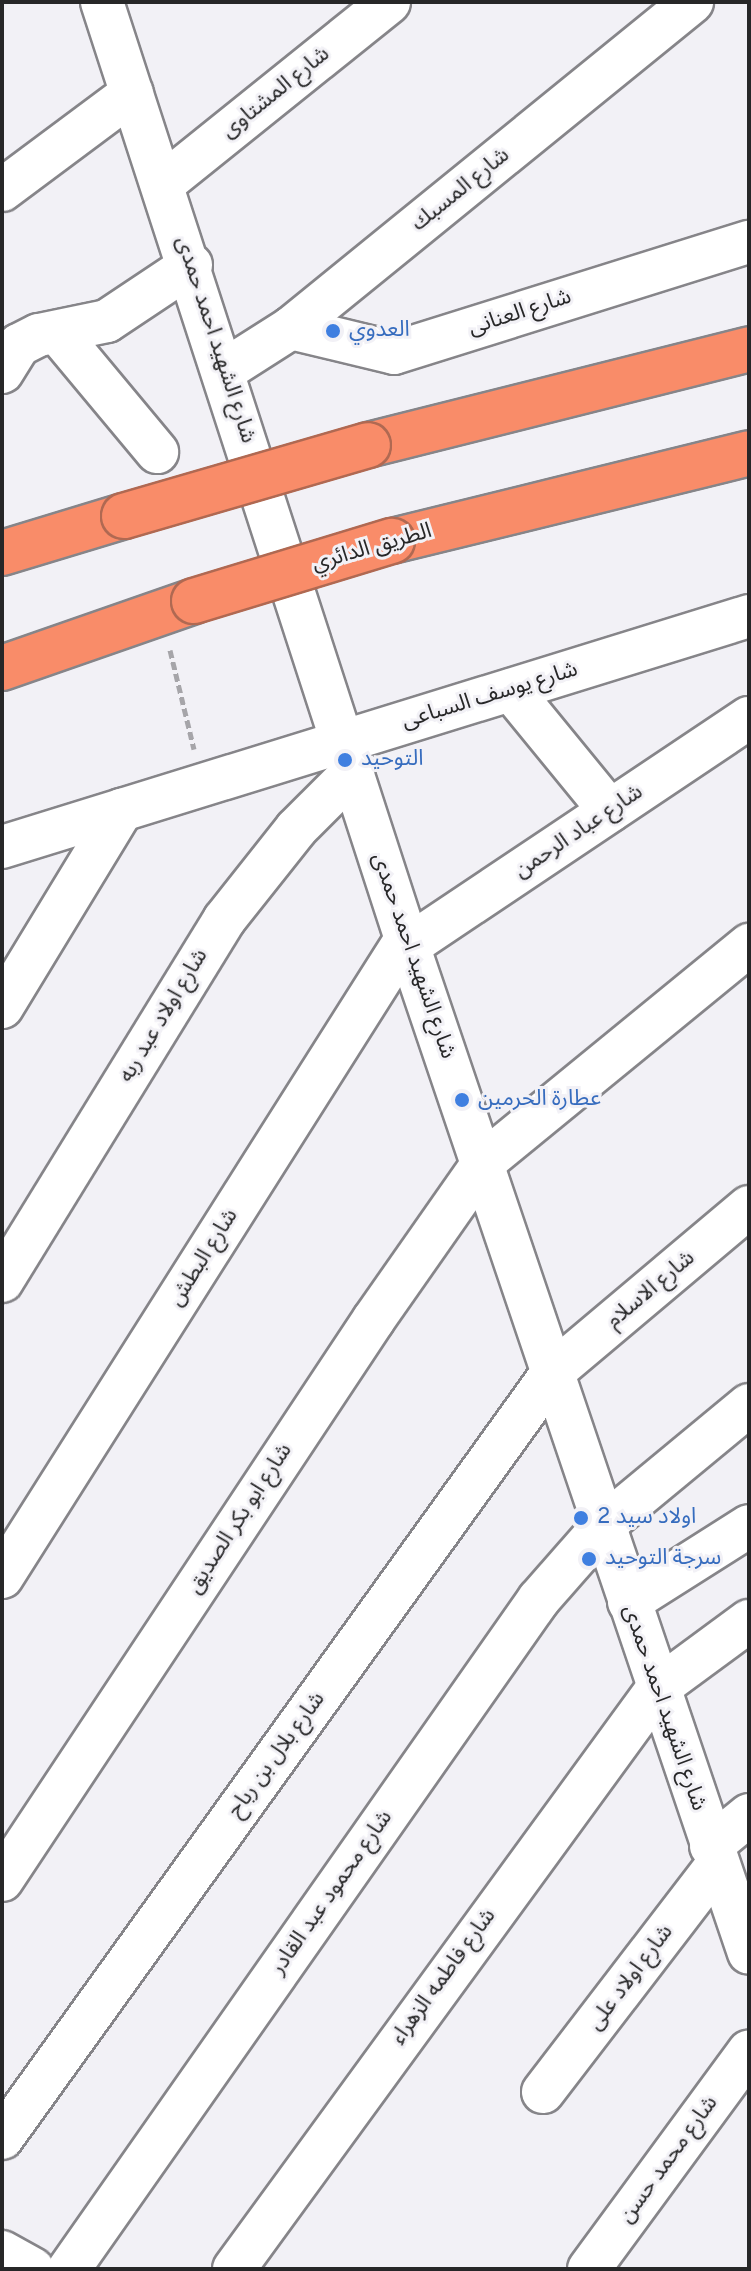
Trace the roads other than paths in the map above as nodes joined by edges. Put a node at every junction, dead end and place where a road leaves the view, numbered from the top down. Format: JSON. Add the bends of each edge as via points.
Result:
{"nodes":[{"id":1,"x":102,"y":2,"type":"edge"},
{"id":2,"x":389,"y":2,"type":"edge"},
{"id":3,"x":692,"y":2,"type":"edge"},
{"id":4,"x":132,"y":93,"type":"junction"},
{"id":5,"x":163,"y":184,"type":"junction"},
{"id":6,"x":2,"y":190,"type":"edge"},
{"id":7,"x":749,"y":215,"type":"edge"},
{"id":8,"x":749,"y":242,"type":"edge"},
{"id":9,"x":700,"y":256,"type":"junction"},
{"id":10,"x":191,"y":265,"type":"junction"},
{"id":11,"x":291,"y":328,"type":"junction"},
{"id":12,"x":58,"y":333,"type":"junction"},
{"id":13,"x":749,"y":349,"type":"edge"},
{"id":14,"x":225,"y":370,"type":"junction"},
{"id":15,"x":2,"y":372,"type":"edge"},
{"id":16,"x":157,"y":452,"type":"dead end"},
{"id":17,"x":749,"y":453,"type":"edge"},
{"id":18,"x":2,"y":553,"type":"edge"},
{"id":19,"x":749,"y":616,"type":"edge"},
{"id":20,"x":2,"y":668,"type":"edge"},
{"id":21,"x":511,"y":690,"type":"junction"},
{"id":22,"x":749,"y":718,"type":"edge"},
{"id":23,"x":349,"y":757,"type":"junction"},
{"id":24,"x":122,"y":810,"type":"junction"},
{"id":25,"x":610,"y":811,"type":"junction"},
{"id":26,"x":2,"y":847,"type":"edge"},
{"id":27,"x":407,"y":942,"type":"junction"},
{"id":28,"x":749,"y":945,"type":"edge"},
{"id":29,"x":2,"y":1007,"type":"edge"},
{"id":30,"x":484,"y":1162,"type":"junction"},
{"id":31,"x":749,"y":1207,"type":"edge"},
{"id":32,"x":2,"y":1281,"type":"edge"},
{"id":33,"x":553,"y":1372,"type":"junction"},
{"id":34,"x":749,"y":1405,"type":"edge"},
{"id":35,"x":604,"y":1525,"type":"junction"},
{"id":36,"x":749,"y":1526,"type":"edge"},
{"id":37,"x":2,"y":1577,"type":"edge"},
{"id":38,"x":629,"y":1602,"type":"junction"},
{"id":39,"x":749,"y":1621,"type":"edge"},
{"id":40,"x":658,"y":1688,"type":"junction"},
{"id":41,"x":749,"y":1815,"type":"edge"},
{"id":42,"x":714,"y":1855,"type":"junction"},
{"id":43,"x":2,"y":1880,"type":"edge"},
{"id":44,"x":749,"y":1953,"type":"edge"},
{"id":45,"x":749,"y":2051,"type":"edge"},
{"id":46,"x":543,"y":2092,"type":"dead end"},
{"id":47,"x":2,"y":2138,"type":"edge"},
{"id":48,"x":2,"y":2252,"type":"edge"},
{"id":49,"x":32,"y":2269,"type":"edge"},
{"id":50,"x":69,"y":2269,"type":"edge"},
{"id":51,"x":234,"y":2269,"type":"edge"},
{"id":52,"x":589,"y":2269,"type":"edge"}],
"edges":[{"from":1,"to":4,"type":"street","name":"شارع الشهيد احمد حمدى"},
{"from":2,"to":5,"type":"street","name":"شارع المشتاوى"},
{"from":3,"to":11,"type":"street","name":"شارع المسبك"},
{"from":4,"to":5,"type":"street","name":"شارع الشهيد احمد حمدى"},
{"from":4,"to":6,"type":"street"},
{"from":5,"to":10,"type":"street","name":"شارع الشهيد احمد حمدى"},
{"from":7,"to":9,"type":"street"},
{"from":8,"to":9,"type":"street","name":"شارع العنانى"},
{"from":9,"to":11,"type":"street","name":"شارع العنانى","via":[[394,353]]},
{"from":10,"to":12,"type":"street","via":[[107,321]]},
{"from":10,"to":14,"type":"street","name":"شارع الشهيد احمد حمدى"},
{"from":11,"to":14,"type":"street","name":"شارع المسبك"},
{"from":12,"to":15,"type":"street","via":[[19,345]]},
{"from":12,"to":16,"type":"street"},
{"from":13,"to":18,"type":"highway","bridge":true,"via":[[368,445]]},
{"from":14,"to":23,"type":"street","name":"شارع الشهيد احمد حمدى"},
{"from":17,"to":20,"type":"highway","name":"الطريق الدائري","bridge":true,"via":[[392,541]]},
{"from":19,"to":21,"type":"street","name":"شارع يوسف السباعى"},
{"from":21,"to":23,"type":"street","name":"شارع يوسف السباعى"},
{"from":21,"to":25,"type":"street"},
{"from":22,"to":25,"type":"street","name":"شارع عباد الرحمن"},
{"from":23,"to":24,"type":"street","name":"شارع يوسف السباعى"},
{"from":23,"to":27,"type":"street","name":"شارع الشهيد احمد حمدى"},
{"from":23,"to":32,"type":"street","name":"شارع اولاد عبد ربه","via":[[224,920]]},
{"from":24,"to":26,"type":"street","name":"شارع يوسف السباعى"},
{"from":24,"to":29,"type":"street"},
{"from":25,"to":27,"type":"street","name":"شارع عباد الرحمن"},
{"from":27,"to":30,"type":"street","name":"شارع الشهيد احمد حمدى"},
{"from":27,"to":37,"type":"street","name":"شارع البطش"},
{"from":28,"to":30,"type":"street"},
{"from":30,"to":33,"type":"street","name":"شارع الشهيد احمد حمدى"},
{"from":30,"to":43,"type":"street","name":"شارع ابو بكر الصديق","via":[[341,1367]]},
{"from":31,"to":33,"type":"street","name":"شارع الاسلام"},
{"from":33,"to":35,"type":"street","name":"شارع الشهيد احمد حمدى"},
{"from":33,"to":47,"type":"street","name":"شارع بلال بن رباح"},
{"from":34,"to":35,"type":"street"},
{"from":35,"to":38,"type":"street","name":"شارع الشهيد احمد حمدى"},
{"from":35,"to":50,"type":"street","name":"شارع محمود عبد القادر","via":[[515,1631]]},
{"from":36,"to":38,"type":"street"},
{"from":38,"to":40,"type":"street","name":"شارع الشهيد احمد حمدى"},
{"from":39,"to":40,"type":"street","name":"شارع فاطمه الزهراء"},
{"from":40,"to":42,"type":"street","name":"شارع الشهيد احمد حمدى"},
{"from":40,"to":51,"type":"street","name":"شارع فاطمه الزهراء"},
{"from":41,"to":42,"type":"street","name":"شارع اولاد على"},
{"from":42,"to":44,"type":"street","name":"شارع الشهيد احمد حمدى"},
{"from":42,"to":46,"type":"street","name":"شارع اولاد على"},
{"from":45,"to":52,"type":"street","name":"شارع محمد حسن"},
{"from":48,"to":49,"type":"street"}]}
